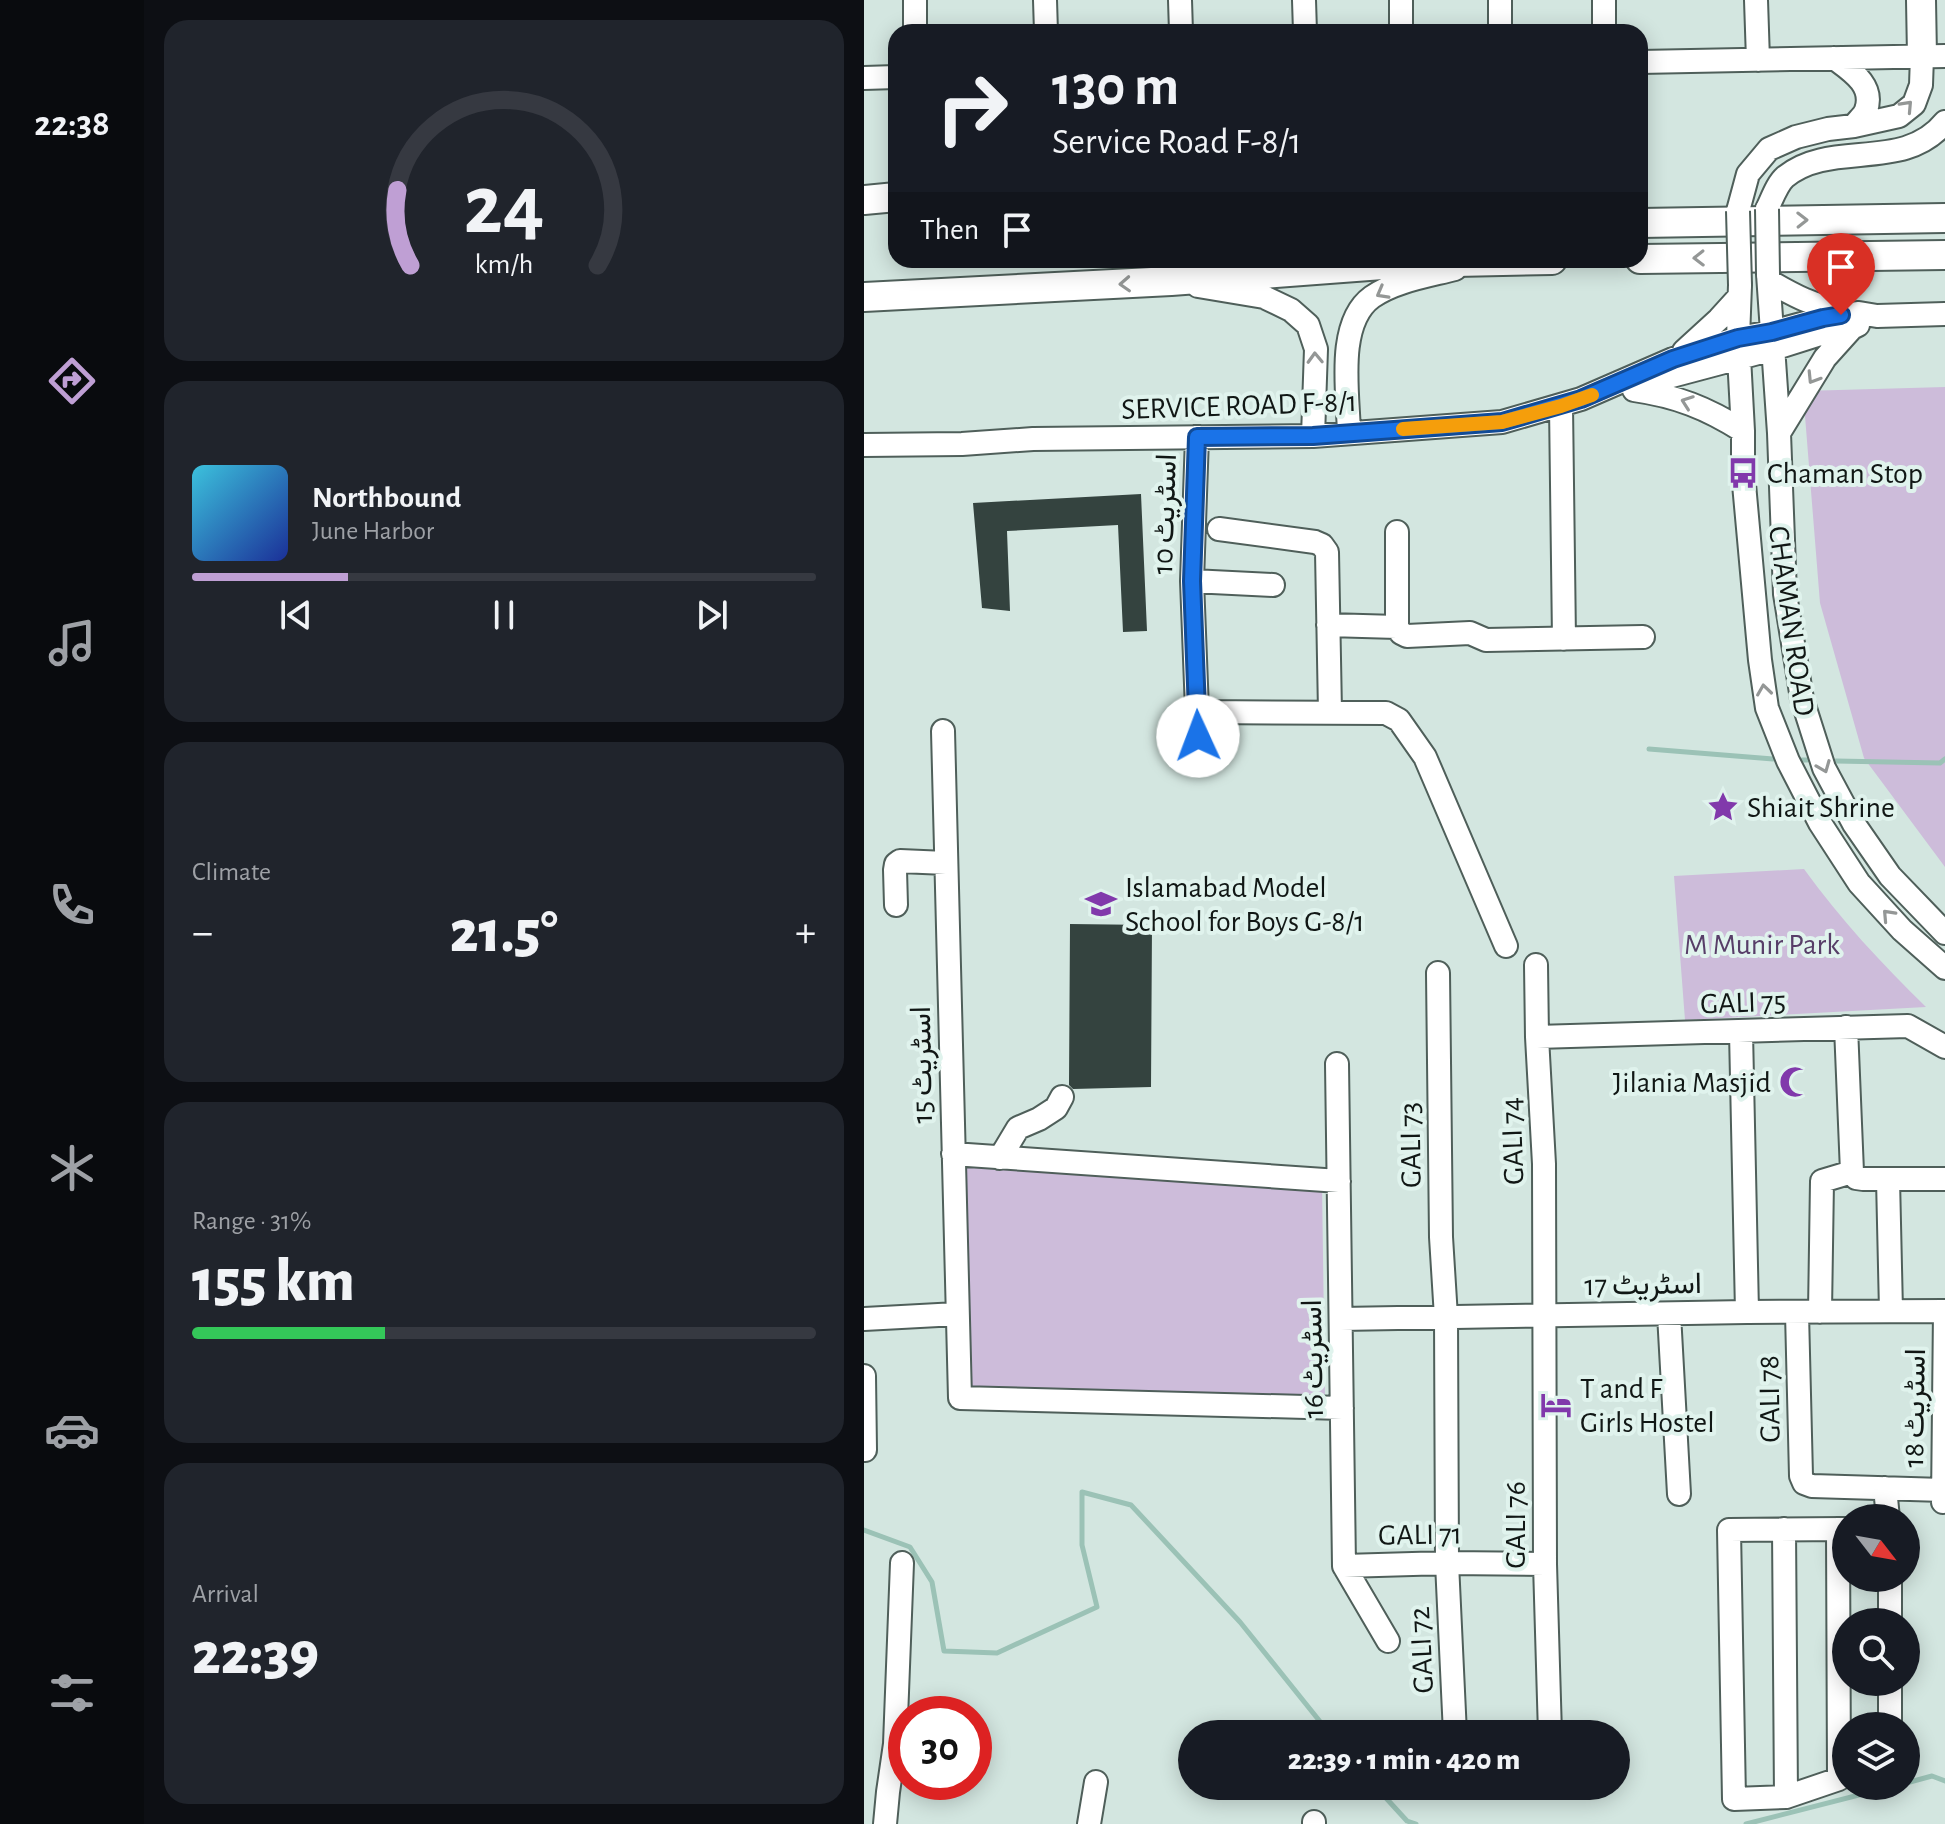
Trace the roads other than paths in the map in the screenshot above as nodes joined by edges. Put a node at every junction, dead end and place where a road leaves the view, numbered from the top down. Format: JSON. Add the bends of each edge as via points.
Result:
{"nodes":[{"id":1,"x":915,"y":0,"type":"edge"},
{"id":2,"x":1045,"y":0,"type":"edge"},
{"id":3,"x":1180,"y":0,"type":"edge"},
{"id":4,"x":1304,"y":0,"type":"edge"},
{"id":5,"x":1401,"y":0,"type":"edge"},
{"id":6,"x":1500,"y":0,"type":"edge"},
{"id":7,"x":1604,"y":0,"type":"edge"},
{"id":8,"x":1756,"y":0,"type":"edge"},
{"id":9,"x":1921,"y":0,"type":"edge"},
{"id":10,"x":915,"y":24,"type":"edge"},
{"id":11,"x":1046,"y":24,"type":"edge"},
{"id":12,"x":1181,"y":24,"type":"edge"},
{"id":13,"x":1305,"y":24,"type":"edge"},
{"id":14,"x":1401,"y":24,"type":"edge"},
{"id":15,"x":1500,"y":24,"type":"edge"},
{"id":16,"x":1604,"y":24,"type":"edge"},
{"id":17,"x":1934,"y":56,"type":"edge"},
{"id":18,"x":1834,"y":58,"type":"junction"},
{"id":19,"x":1758,"y":60,"type":"junction"},
{"id":20,"x":1648,"y":62,"type":"edge"},
{"id":21,"x":888,"y":77,"type":"edge"},
{"id":22,"x":864,"y":78,"type":"edge"},
{"id":23,"x":1945,"y":122,"type":"edge"},
{"id":24,"x":1854,"y":126,"type":"junction"},
{"id":25,"x":888,"y":198,"type":"edge"},
{"id":26,"x":864,"y":200,"type":"edge"},
{"id":27,"x":888,"y":216,"type":"edge"},
{"id":28,"x":864,"y":217,"type":"edge"},
{"id":29,"x":1945,"y":218,"type":"edge"},
{"id":30,"x":1648,"y":223,"type":"edge"},
{"id":31,"x":1945,"y":255,"type":"edge"},
{"id":32,"x":1648,"y":259,"type":"edge"},
{"id":33,"x":1343,"y":268,"type":"edge"},
{"id":34,"x":1458,"y":268,"type":"edge"},
{"id":35,"x":1769,"y":278,"type":"junction"},
{"id":36,"x":1171,"y":281,"type":"junction"},
{"id":37,"x":1740,"y":291,"type":"junction"},
{"id":38,"x":864,"y":297,"type":"edge"},
{"id":39,"x":1945,"y":314,"type":"edge"},
{"id":40,"x":1863,"y":319,"type":"junction"},
{"id":41,"x":1739,"y":339,"type":"junction"},
{"id":42,"x":1772,"y":340,"type":"junction"},
{"id":43,"x":1673,"y":359,"type":"junction"},
{"id":44,"x":1618,"y":389,"type":"junction"},
{"id":45,"x":1561,"y":406,"type":"junction"},
{"id":46,"x":1743,"y":431,"type":"junction"},
{"id":47,"x":1349,"y":433,"type":"junction"},
{"id":48,"x":1779,"y":433,"type":"junction"},
{"id":49,"x":1313,"y":436,"type":"junction"},
{"id":50,"x":1197,"y":437,"type":"junction"},
{"id":51,"x":864,"y":445,"type":"edge"},
{"id":52,"x":1219,"y":529,"type":"dead end"},
{"id":53,"x":1397,"y":532,"type":"dead end"},
{"id":54,"x":1192,"y":581,"type":"junction"},
{"id":55,"x":1273,"y":585,"type":"dead end"},
{"id":56,"x":1328,"y":625,"type":"junction"},
{"id":57,"x":1397,"y":627,"type":"junction"},
{"id":58,"x":1643,"y":637,"type":"dead end"},
{"id":59,"x":1564,"y":639,"type":"junction"},
{"id":60,"x":1198,"y":712,"type":"junction"},
{"id":61,"x":1330,"y":712,"type":"junction"},
{"id":62,"x":943,"y":731,"type":"dead end"},
{"id":63,"x":1198,"y":736,"type":"dead end"},
{"id":64,"x":946,"y":863,"type":"junction"},
{"id":65,"x":896,"y":905,"type":"dead end"},
{"id":66,"x":1945,"y":933,"type":"edge"},
{"id":67,"x":1506,"y":946,"type":"dead end"},
{"id":68,"x":1536,"y":965,"type":"dead end"},
{"id":69,"x":1945,"y":968,"type":"edge"},
{"id":70,"x":1438,"y":973,"type":"dead end"},
{"id":71,"x":1846,"y":1027,"type":"junction"},
{"id":72,"x":1741,"y":1032,"type":"junction"},
{"id":73,"x":1537,"y":1037,"type":"junction"},
{"id":74,"x":1945,"y":1047,"type":"edge"},
{"id":75,"x":1337,"y":1064,"type":"dead end"},
{"id":76,"x":1062,"y":1097,"type":"dead end"},
{"id":77,"x":953,"y":1154,"type":"junction"},
{"id":78,"x":1000,"y":1158,"type":"junction"},
{"id":79,"x":1852,"y":1172,"type":"junction"},
{"id":80,"x":1888,"y":1179,"type":"junction"},
{"id":81,"x":1945,"y":1179,"type":"edge"},
{"id":82,"x":1339,"y":1181,"type":"junction"},
{"id":83,"x":1891,"y":1311,"type":"junction"},
{"id":84,"x":1945,"y":1311,"type":"edge"},
{"id":85,"x":1747,"y":1312,"type":"junction"},
{"id":86,"x":1820,"y":1312,"type":"junction"},
{"id":87,"x":1797,"y":1313,"type":"junction"},
{"id":88,"x":957,"y":1314,"type":"junction"},
{"id":89,"x":1669,"y":1314,"type":"junction"},
{"id":90,"x":1544,"y":1315,"type":"junction"},
{"id":91,"x":1446,"y":1317,"type":"junction"},
{"id":92,"x":864,"y":1319,"type":"edge"},
{"id":93,"x":1341,"y":1319,"type":"junction"},
{"id":94,"x":864,"y":1376,"type":"edge"},
{"id":95,"x":1342,"y":1408,"type":"junction"},
{"id":96,"x":865,"y":1450,"type":"edge"},
{"id":97,"x":1885,"y":1488,"type":"junction"},
{"id":98,"x":1679,"y":1494,"type":"dead end"},
{"id":99,"x":1944,"y":1497,"type":"edge"},
{"id":100,"x":1887,"y":1504,"type":"edge"},
{"id":101,"x":1784,"y":1529,"type":"junction"},
{"id":102,"x":1832,"y":1529,"type":"edge"},
{"id":103,"x":902,"y":1563,"type":"dead end"},
{"id":104,"x":1447,"y":1563,"type":"junction"},
{"id":105,"x":1545,"y":1564,"type":"junction"},
{"id":106,"x":1344,"y":1566,"type":"junction"},
{"id":107,"x":1842,"y":1592,"type":"edge"},
{"id":108,"x":1388,"y":1641,"type":"dead end"},
{"id":109,"x":1842,"y":1712,"type":"edge"},
{"id":110,"x":1454,"y":1720,"type":"edge"},
{"id":111,"x":1550,"y":1720,"type":"edge"},
{"id":112,"x":1832,"y":1781,"type":"edge"},
{"id":113,"x":1096,"y":1782,"type":"dead end"},
{"id":114,"x":1786,"y":1797,"type":"junction"},
{"id":115,"x":885,"y":1824,"type":"edge"},
{"id":116,"x":1089,"y":1824,"type":"edge"}],
"edges":[{"from":1,"to":10,"type":"street"},
{"from":2,"to":11,"type":"street"},
{"from":3,"to":12,"type":"street"},
{"from":4,"to":13,"type":"street"},
{"from":5,"to":14,"type":"street"},
{"from":6,"to":15,"type":"street"},
{"from":7,"to":16,"type":"street"},
{"from":8,"to":19,"type":"street"},
{"from":9,"to":17,"type":"main road"},
{"from":17,"to":18,"type":"street"},
{"from":24,"to":17,"type":"street","name":"CHAMAN ROAD","one_way":true,"via":[[1899,116],[1914,104]]},
{"from":18,"to":19,"type":"street"},
{"from":18,"to":24,"type":"street","via":[[1864,84],[1866,111]]},
{"from":19,"to":20,"type":"street"},
{"from":21,"to":22,"type":"street"},
{"from":23,"to":35,"type":"street","name":"CHAMAN ROAD","bridge":true,"via":[[1919,144],[1806,163],[1783,178],[1767,209]]},
{"from":24,"to":37,"type":"street","name":"CHAMAN ROAD","bridge":true,"via":[[1796,137],[1769,149],[1748,174],[1738,211]]},
{"from":25,"to":26,"type":"main road"},
{"from":27,"to":28,"type":"main road"},
{"from":30,"to":29,"type":"main road","one_way":true},
{"from":31,"to":32,"type":"main road","one_way":true},
{"from":33,"to":36,"type":"main road"},
{"from":34,"to":47,"type":"street","one_way":true,"via":[[1395,286],[1371,298],[1355,318],[1347,342]]},
{"from":35,"to":40,"type":"street","via":[[1797,298]]},
{"from":35,"to":42,"type":"street","name":"CHAMAN ROAD"},
{"from":36,"to":38,"type":"main road","one_way":true},
{"from":49,"to":36,"type":"street","one_way":true,"via":[[1316,349],[1308,325],[1264,297]]},
{"from":37,"to":41,"type":"street","name":"CHAMAN ROAD"},
{"from":37,"to":43,"type":"street","via":[[1719,319]]},
{"from":39,"to":40,"type":"street","name":"SERVICE ROAD F-8/1"},
{"from":40,"to":42,"type":"street","name":"SERVICE ROAD F-8/1","via":[[1823,318]]},
{"from":40,"to":48,"type":"street","one_way":true,"via":[[1825,358]]},
{"from":41,"to":42,"type":"street","name":"SERVICE ROAD F-8/1"},
{"from":41,"to":43,"type":"street","name":"SERVICE ROAD F-8/1"},
{"from":41,"to":44,"type":"street","name":"SERVICE ROAD F-8/1"},
{"from":41,"to":46,"type":"street","name":"CHAMAN ROAD"},
{"from":42,"to":48,"type":"street","name":"CHAMAN ROAD"},
{"from":43,"to":44,"type":"street","name":"SERVICE ROAD F-8/1"},
{"from":44,"to":45,"type":"street","name":"SERVICE ROAD F-8/1"},
{"from":46,"to":44,"type":"street","one_way":true,"via":[[1688,402]]},
{"from":45,"to":47,"type":"street","name":"SERVICE ROAD F-8/1","via":[[1502,422]]},
{"from":45,"to":59,"type":"street"},
{"from":69,"to":46,"type":"street","name":"CHAMAN ROAD","one_way":true,"via":[[1859,883],[1807,799],[1767,708]]},
{"from":47,"to":49,"type":"street","name":"SERVICE ROAD F-8/1"},
{"from":48,"to":66,"type":"street","name":"CHAMAN ROAD","one_way":true,"via":[[1785,594],[1802,699],[1824,768],[1890,876]]},
{"from":49,"to":50,"type":"street","name":"SERVICE ROAD F-8/1"},
{"from":50,"to":51,"type":"street","name":"SERVICE ROAD F-8/1"},
{"from":50,"to":54,"type":"street","name":"اسٹریٹ 10"},
{"from":52,"to":56,"type":"street","via":[[1322,545],[1327,552]]},
{"from":53,"to":57,"type":"street"},
{"from":54,"to":55,"type":"street"},
{"from":54,"to":60,"type":"street","name":"اسٹریٹ 10"},
{"from":56,"to":57,"type":"street"},
{"from":56,"to":61,"type":"street"},
{"from":57,"to":59,"type":"street","via":[[1407,636],[1470,633],[1486,640]]},
{"from":58,"to":59,"type":"street"},
{"from":60,"to":61,"type":"street"},
{"from":60,"to":63,"type":"street","name":"اسٹریٹ 10"},
{"from":61,"to":67,"type":"street","via":[[1386,713],[1399,720],[1425,757]]},
{"from":62,"to":64,"type":"street","name":"اسٹریٹ 15"},
{"from":64,"to":65,"type":"street","via":[[896,864]]},
{"from":64,"to":77,"type":"street","name":"اسٹریٹ 15"},
{"from":68,"to":73,"type":"street","name":"GALI 74"},
{"from":70,"to":91,"type":"street","name":"GALI 73"},
{"from":71,"to":72,"type":"street","name":"GALI 75"},
{"from":71,"to":74,"type":"street","name":"GALI 75","via":[[1908,1026]]},
{"from":71,"to":79,"type":"street"},
{"from":72,"to":73,"type":"street","name":"GALI 75"},
{"from":72,"to":85,"type":"street"},
{"from":73,"to":90,"type":"street","name":"GALI 74"},
{"from":75,"to":82,"type":"street","name":"اسٹریٹ 16"},
{"from":76,"to":78,"type":"street","via":[[1056,1108],[1018,1128]]},
{"from":77,"to":78,"type":"street"},
{"from":77,"to":88,"type":"street","name":"اسٹریٹ 15"},
{"from":78,"to":82,"type":"street"},
{"from":79,"to":80,"type":"street","via":[[1856,1178]]},
{"from":79,"to":86,"type":"street","via":[[1822,1181]]},
{"from":80,"to":81,"type":"street"},
{"from":80,"to":83,"type":"street"},
{"from":82,"to":93,"type":"street","name":"اسٹریٹ 16"},
{"from":83,"to":84,"type":"street","name":"اسٹریٹ 17"},
{"from":83,"to":86,"type":"street","name":"اسٹریٹ 17"},
{"from":84,"to":99,"type":"street","name":"اسٹریٹ 18"},
{"from":85,"to":87,"type":"street","name":"اسٹریٹ 17"},
{"from":85,"to":89,"type":"street","name":"اسٹریٹ 17"},
{"from":86,"to":87,"type":"street","name":"اسٹریٹ 17"},
{"from":87,"to":97,"type":"street","name":"GALI 78","via":[[1804,1483]]},
{"from":88,"to":92,"type":"street"},
{"from":88,"to":95,"type":"street","name":"اسٹریٹ 15","via":[[960,1398]]},
{"from":89,"to":90,"type":"street","name":"اسٹریٹ 17"},
{"from":89,"to":98,"type":"street"},
{"from":90,"to":91,"type":"street","name":"اسٹریٹ 17"},
{"from":90,"to":105,"type":"street","name":"GALI 76"},
{"from":91,"to":93,"type":"street","name":"اسٹریٹ 17"},
{"from":91,"to":104,"type":"street","name":"GALI 72"},
{"from":93,"to":95,"type":"street","name":"اسٹریٹ 16"},
{"from":94,"to":96,"type":"street"},
{"from":95,"to":106,"type":"street","name":"اسٹریٹ 16"},
{"from":97,"to":99,"type":"street"},
{"from":97,"to":100,"type":"street"},
{"from":101,"to":102,"type":"street"},
{"from":101,"to":114,"type":"street"},
{"from":101,"to":114,"type":"street","via":[[1729,1530],[1734,1799]]},
{"from":103,"to":115,"type":"street","via":[[895,1744]]},
{"from":104,"to":105,"type":"street","name":"GALI 71"},
{"from":104,"to":106,"type":"street","name":"GALI 71"},
{"from":104,"to":110,"type":"street","name":"GALI 72"},
{"from":105,"to":111,"type":"street","name":"GALI 76"},
{"from":106,"to":108,"type":"street","name":"اسٹریٹ 16"},
{"from":107,"to":109,"type":"street"},
{"from":112,"to":114,"type":"street"},
{"from":113,"to":116,"type":"street"}]}
